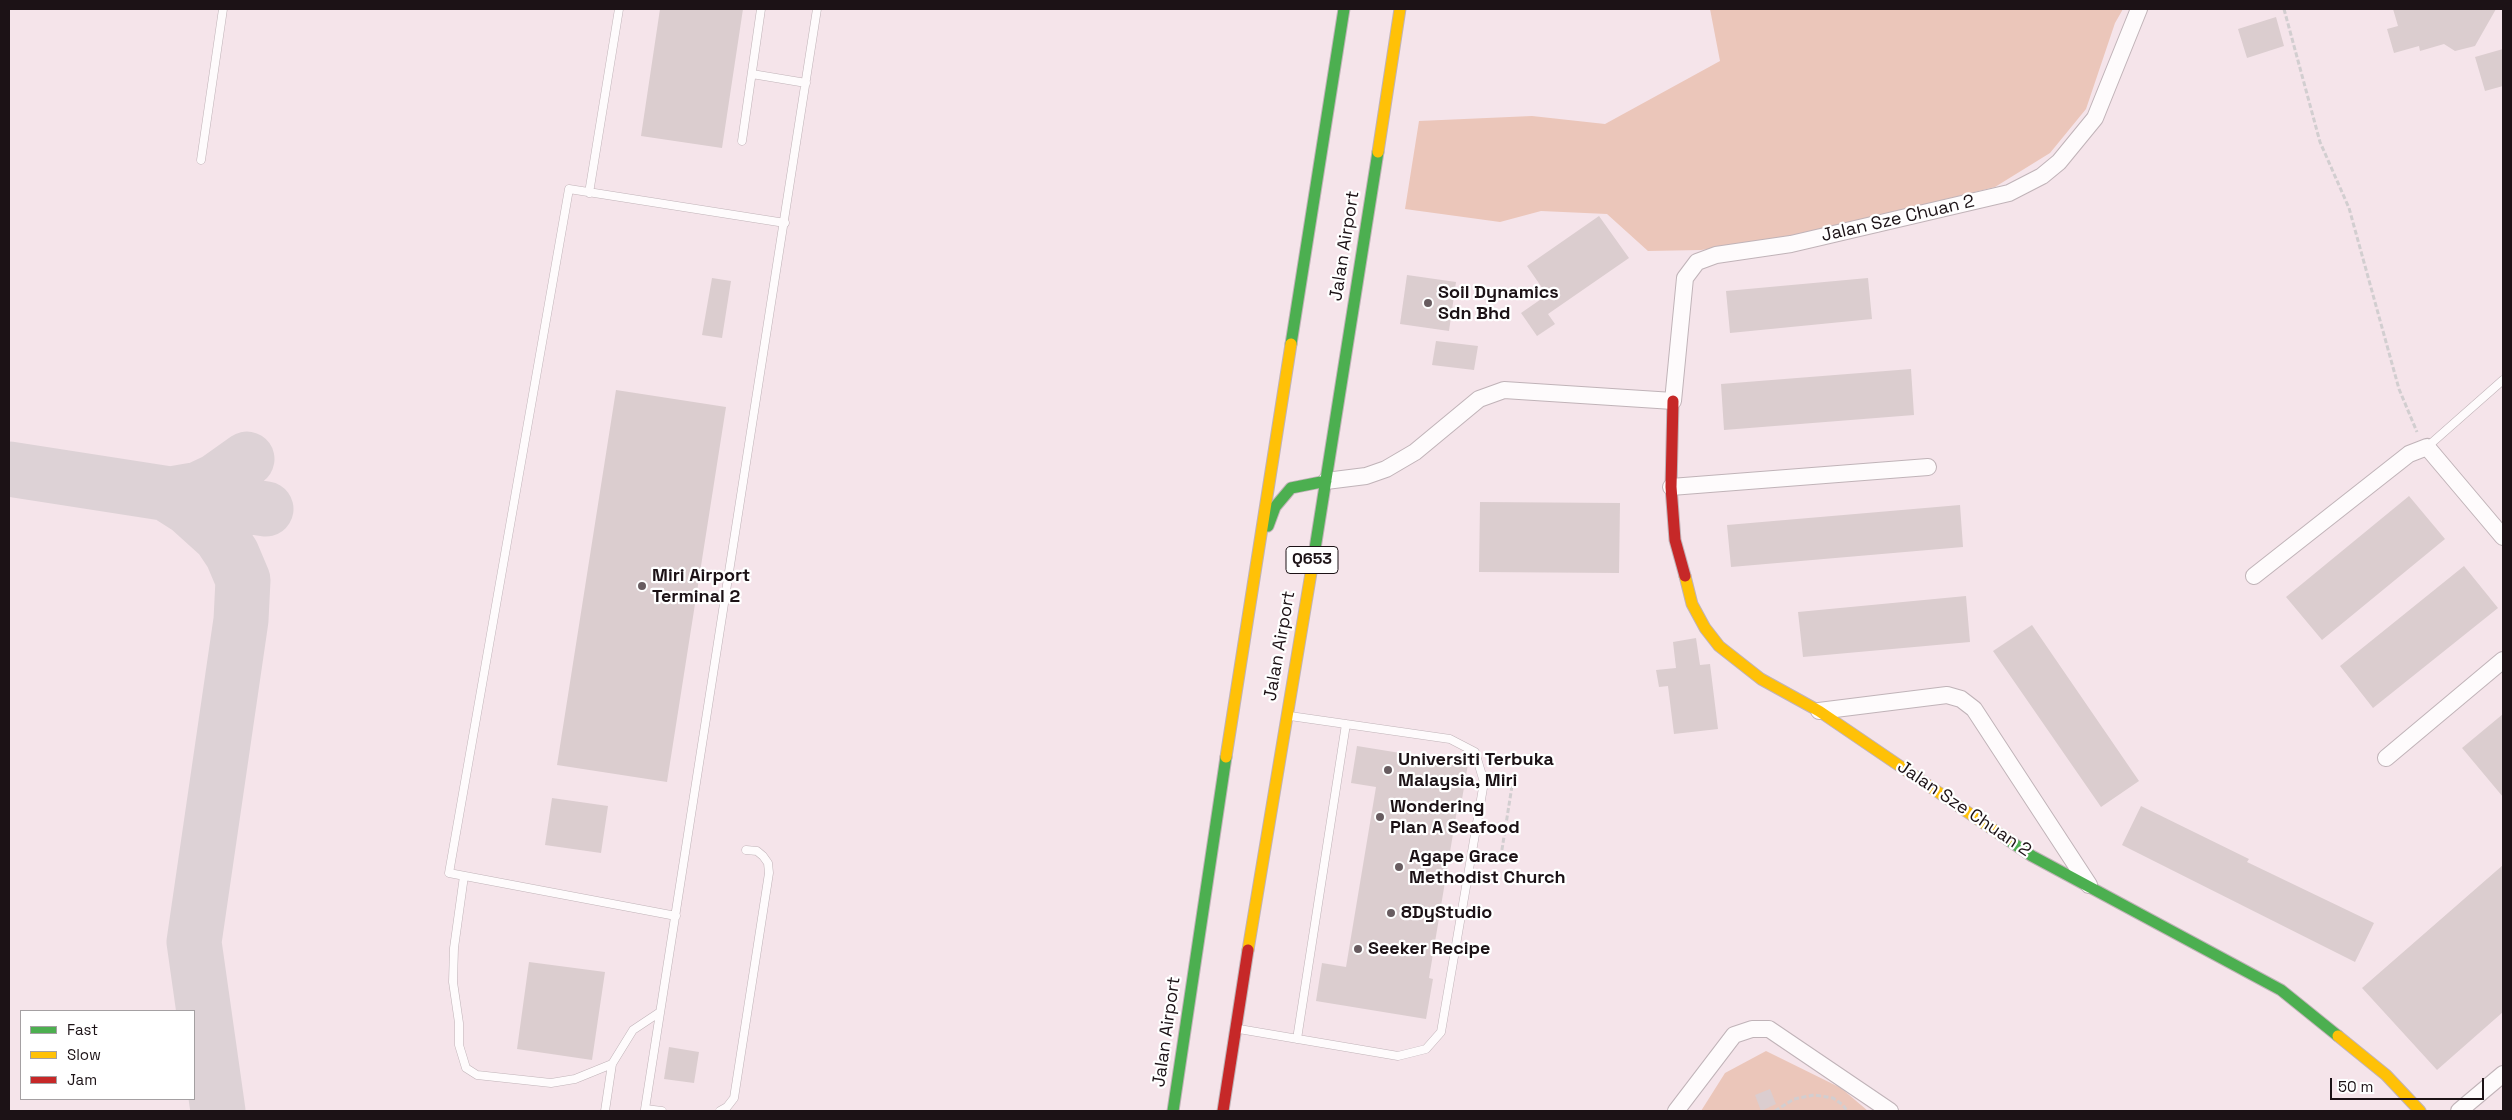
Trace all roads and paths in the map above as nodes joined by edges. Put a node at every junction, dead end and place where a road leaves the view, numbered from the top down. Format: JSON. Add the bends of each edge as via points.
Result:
{"nodes":[{"id":1,"x":223,"y":9,"type":"edge"},
{"id":2,"x":619,"y":9,"type":"edge"},
{"id":3,"x":761,"y":9,"type":"edge"},
{"id":4,"x":818,"y":9,"type":"edge"},
{"id":5,"x":1344,"y":9,"type":"edge"},
{"id":6,"x":1400,"y":9,"type":"edge"},
{"id":7,"x":2139,"y":9,"type":"edge"},
{"id":8,"x":2284,"y":9,"type":"edge"},
{"id":9,"x":752,"y":74,"type":"junction"},
{"id":10,"x":806,"y":83,"type":"junction"},
{"id":11,"x":742,"y":141,"type":"dead end"},
{"id":12,"x":201,"y":160,"type":"dead end"},
{"id":13,"x":589,"y":193,"type":"junction"},
{"id":14,"x":785,"y":223,"type":"junction"},
{"id":15,"x":2503,"y":380,"type":"edge"},
{"id":16,"x":1673,"y":401,"type":"junction"},
{"id":17,"x":2426,"y":447,"type":"junction"},
{"id":18,"x":1928,"y":466,"type":"dead end"},
{"id":19,"x":1326,"y":481,"type":"junction"},
{"id":20,"x":1671,"y":487,"type":"junction"},
{"id":21,"x":2503,"y":537,"type":"edge"},
{"id":22,"x":1256,"y":562,"type":"junction"},
{"id":23,"x":2254,"y":576,"type":"dead end"},
{"id":24,"x":2503,"y":660,"type":"edge"},
{"id":25,"x":1819,"y":711,"type":"junction"},
{"id":26,"x":1285,"y":716,"type":"junction"},
{"id":27,"x":1346,"y":724,"type":"junction"},
{"id":28,"x":2386,"y":758,"type":"dead end"},
{"id":29,"x":1484,"y":782,"type":"junction"},
{"id":30,"x":746,"y":850,"type":"dead end"},
{"id":31,"x":1500,"y":862,"type":"dead end"},
{"id":32,"x":464,"y":876,"type":"junction"},
{"id":33,"x":2089,"y":884,"type":"junction"},
{"id":34,"x":676,"y":916,"type":"junction"},
{"id":35,"x":660,"y":1012,"type":"junction"},
{"id":36,"x":1238,"y":1029,"type":"junction"},
{"id":37,"x":1297,"y":1039,"type":"junction"},
{"id":38,"x":612,"y":1064,"type":"junction"},
{"id":39,"x":2503,"y":1074,"type":"edge"},
{"id":40,"x":645,"y":1110,"type":"edge"},
{"id":41,"x":605,"y":1111,"type":"edge"},
{"id":42,"x":662,"y":1111,"type":"edge"},
{"id":43,"x":720,"y":1111,"type":"edge"},
{"id":44,"x":1173,"y":1111,"type":"edge"},
{"id":45,"x":1223,"y":1111,"type":"edge"},
{"id":46,"x":1676,"y":1111,"type":"edge"},
{"id":47,"x":1775,"y":1111,"type":"edge"},
{"id":48,"x":1847,"y":1111,"type":"edge"},
{"id":49,"x":1890,"y":1111,"type":"edge"},
{"id":50,"x":2420,"y":1111,"type":"edge"},
{"id":51,"x":2459,"y":1111,"type":"edge"}],
"edges":[{"from":1,"to":12,"type":"lane"},
{"from":2,"to":13,"type":"lane"},
{"from":3,"to":9,"type":"lane"},
{"from":4,"to":10,"type":"lane"},
{"from":5,"to":22,"type":"main road","name":"Jalan Airport"},
{"from":6,"to":19,"type":"main road","name":"Jalan Airport","number":"Q653"},
{"from":7,"to":16,"type":"street","name":"Jalan Sze Chuan 2","via":[[2095,118],[2059,162],[2042,176],[2009,192],[1791,244],[1716,255],[1698,262],[1686,278]]},
{"from":8,"to":17,"type":"path","via":[[2320,142],[2350,208],[2399,389],[2412,424]]},
{"from":9,"to":10,"type":"lane"},
{"from":9,"to":11,"type":"lane"},
{"from":10,"to":14,"type":"lane"},
{"from":13,"to":14,"type":"lane"},
{"from":13,"to":32,"type":"lane","via":[[568,189],[449,873]]},
{"from":14,"to":34,"type":"lane"},
{"from":15,"to":17,"type":"lane"},
{"from":16,"to":19,"type":"street","via":[[1504,390],[1479,399],[1415,452],[1386,469],[1366,476]]},
{"from":16,"to":20,"type":"main road","name":"Jalan Sze Chuan 2"},
{"from":17,"to":21,"type":"street"},
{"from":17,"to":23,"type":"street","via":[[2409,454]]},
{"from":18,"to":20,"type":"street"},
{"from":19,"to":22,"type":"main road","via":[[1291,488],[1275,507]]},
{"from":19,"to":26,"type":"main road","name":"Jalan Airport","number":"Q653"},
{"from":20,"to":25,"type":"main road","name":"Jalan Sze Chuan 2","via":[[1675,540],[1692,604],[1705,628],[1719,646],[1761,678]]},
{"from":22,"to":44,"type":"main road","name":"Jalan Airport"},
{"from":24,"to":28,"type":"street"},
{"from":25,"to":33,"type":"main road","name":"Jalan Sze Chuan 2","via":[[2032,856]]},
{"from":25,"to":33,"type":"street","via":[[1947,695],[1961,699],[1974,709]]},
{"from":26,"to":27,"type":"lane"},
{"from":26,"to":36,"type":"main road","name":"Jalan Airport","number":"Q653"},
{"from":27,"to":29,"type":"lane","via":[[1450,739],[1475,752]]},
{"from":27,"to":37,"type":"lane"},
{"from":29,"to":31,"type":"path","via":[[1512,786]]},
{"from":29,"to":37,"type":"lane","via":[[1441,1032],[1426,1049],[1398,1056]]},
{"from":30,"to":43,"type":"lane","via":[[757,851],[764,856],[769,874],[734,1098]]},
{"from":32,"to":34,"type":"lane"},
{"from":32,"to":38,"type":"lane","via":[[454,948],[453,982],[459,1045],[466,1068],[477,1074],[551,1083],[581,1077]]},
{"from":33,"to":50,"type":"main road","name":"Jalan Sze Chuan 2","via":[[2280,990],[2386,1075]]},
{"from":34,"to":35,"type":"lane"},
{"from":35,"to":38,"type":"lane","via":[[633,1030]]},
{"from":35,"to":40,"type":"lane"},
{"from":36,"to":37,"type":"lane"},
{"from":36,"to":45,"type":"main road","name":"Jalan Airport","number":"Q653"},
{"from":38,"to":41,"type":"lane"},
{"from":39,"to":51,"type":"street"},
{"from":40,"to":42,"type":"lane"},
{"from":46,"to":49,"type":"street","via":[[1734,1035],[1752,1028],[1769,1030]]},
{"from":47,"to":48,"type":"path","via":[[1794,1099],[1814,1095],[1833,1098]]}]}
